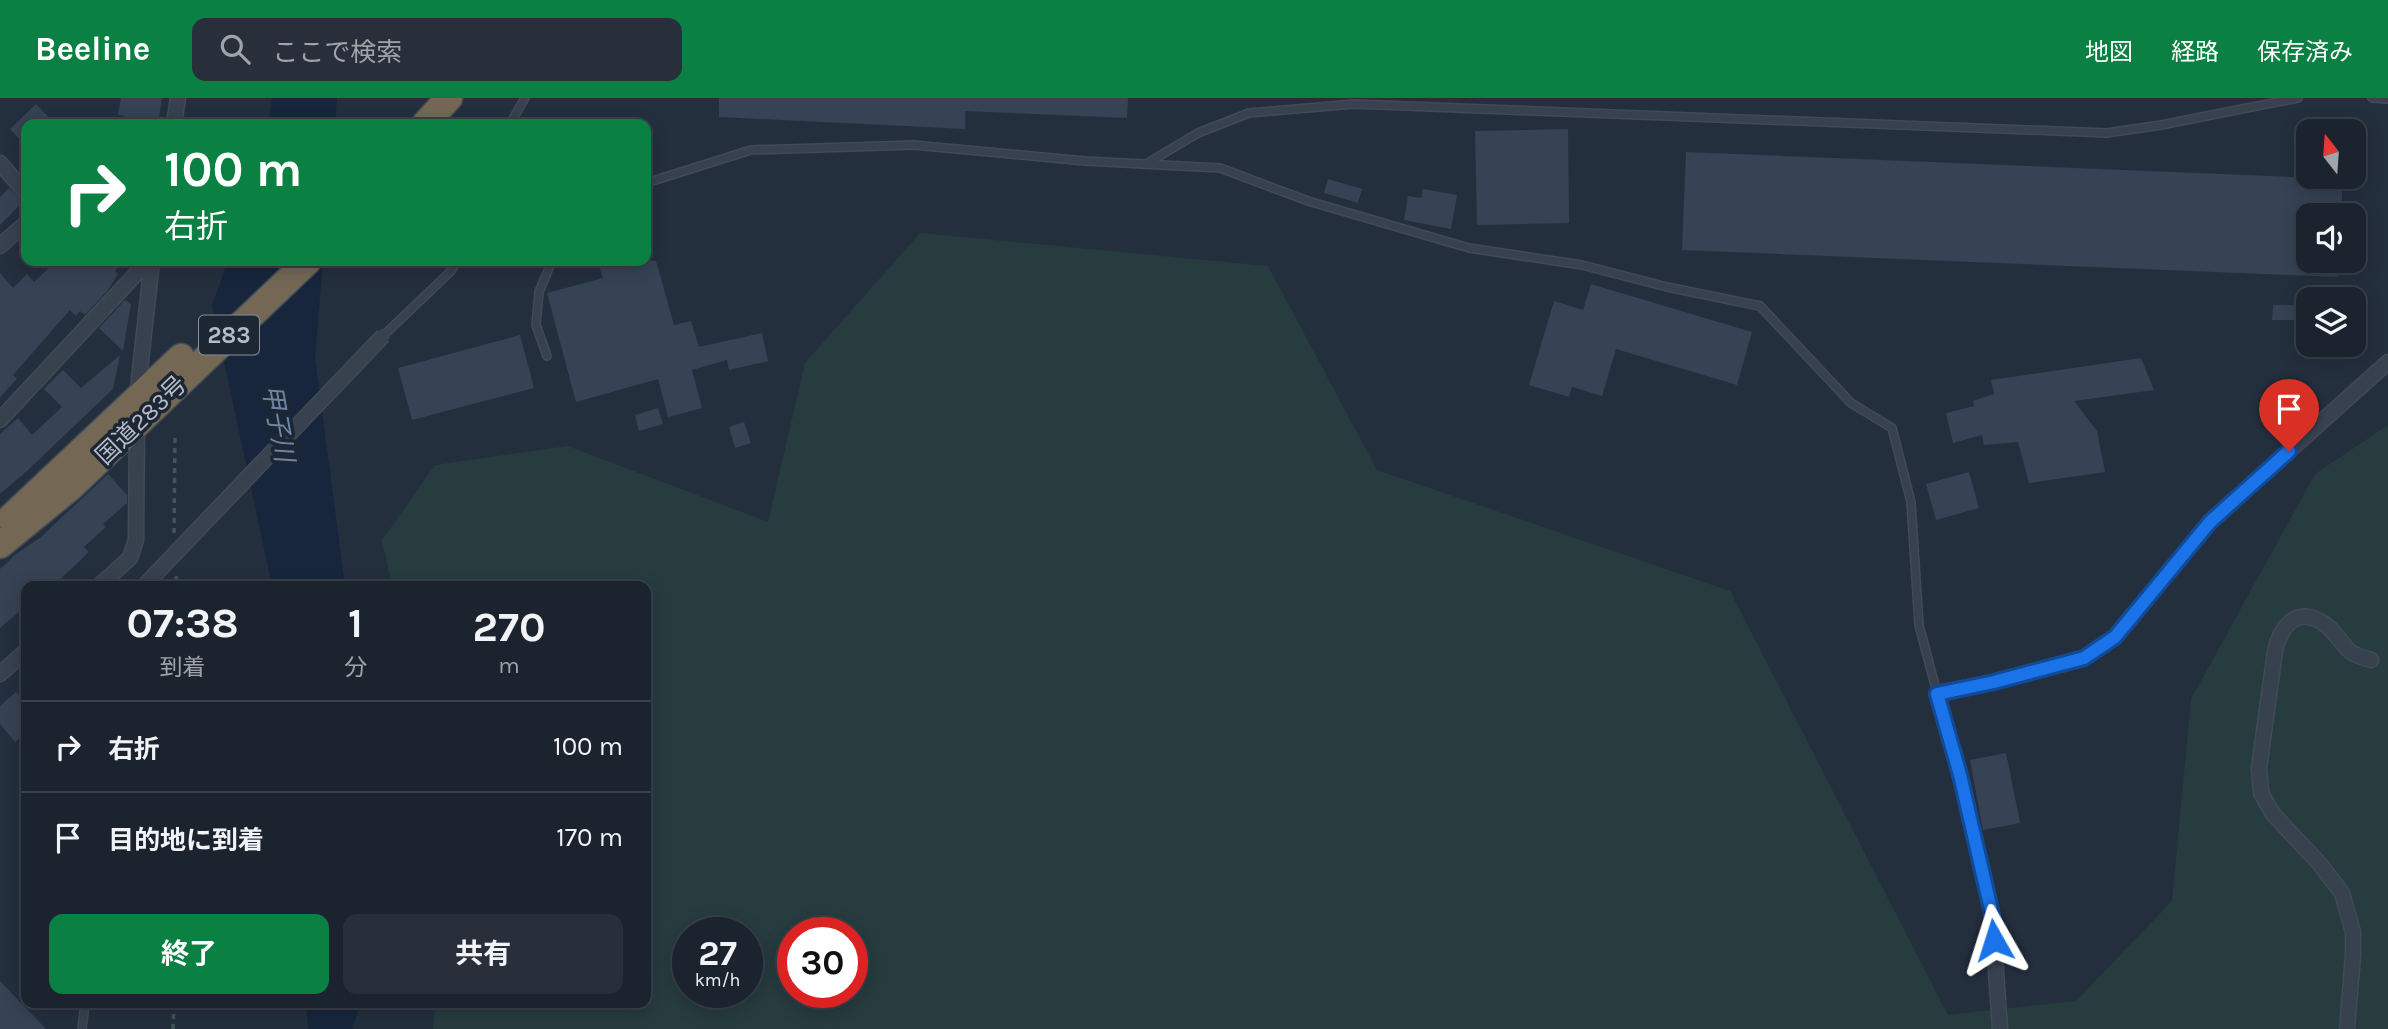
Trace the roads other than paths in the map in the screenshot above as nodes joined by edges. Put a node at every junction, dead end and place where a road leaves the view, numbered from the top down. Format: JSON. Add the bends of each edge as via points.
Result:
{"nodes":[{"id":1,"x":178,"y":98,"type":"edge"},
{"id":2,"x":449,"y":98,"type":"edge"},
{"id":3,"x":471,"y":98,"type":"edge"},
{"id":4,"x":525,"y":98,"type":"edge"},
{"id":5,"x":2298,"y":98,"type":"edge"},
{"id":6,"x":2372,"y":98,"type":"edge"},
{"id":7,"x":2388,"y":99,"type":"edge"},
{"id":8,"x":175,"y":119,"type":"edge"},
{"id":9,"x":430,"y":119,"type":"edge"},
{"id":10,"x":453,"y":119,"type":"edge"},
{"id":11,"x":513,"y":119,"type":"edge"},
{"id":12,"x":0,"y":163,"type":"edge"},
{"id":13,"x":1145,"y":164,"type":"junction"},
{"id":14,"x":651,"y":181,"type":"edge"},
{"id":15,"x":21,"y":187,"type":"edge"},
{"id":16,"x":21,"y":227,"type":"edge"},
{"id":17,"x":0,"y":246,"type":"edge"},
{"id":18,"x":145,"y":266,"type":"edge"},
{"id":19,"x":150,"y":266,"type":"edge"},
{"id":20,"x":277,"y":266,"type":"edge"},
{"id":21,"x":302,"y":266,"type":"edge"},
{"id":22,"x":454,"y":266,"type":"edge"},
{"id":23,"x":550,"y":266,"type":"edge"},
{"id":24,"x":383,"y":336,"type":"joint"},
{"id":25,"x":547,"y":356,"type":"dead end"},
{"id":26,"x":2388,"y":362,"type":"edge"},
{"id":27,"x":143,"y":405,"type":"junction"},
{"id":28,"x":0,"y":420,"type":"edge"},
{"id":29,"x":0,"y":530,"type":"edge"},
{"id":30,"x":0,"y":545,"type":"edge"},
{"id":31,"x":105,"y":581,"type":"edge"},
{"id":32,"x":150,"y":581,"type":"edge"},
{"id":33,"x":21,"y":655,"type":"edge"},
{"id":34,"x":2371,"y":660,"type":"dead end"},
{"id":35,"x":0,"y":674,"type":"edge"},
{"id":36,"x":1937,"y":694,"type":"junction"},
{"id":37,"x":84,"y":1008,"type":"edge"},
{"id":38,"x":82,"y":1029,"type":"edge"},
{"id":39,"x":2000,"y":1029,"type":"edge"},
{"id":40,"x":2347,"y":1029,"type":"edge"}],
"edges":[{"from":1,"to":8,"type":"street"},
{"from":2,"to":9,"type":"highway"},
{"from":3,"to":10,"type":"highway"},
{"from":4,"to":11,"type":"lane"},
{"from":5,"to":13,"type":"lane","via":[[2107,133],[1354,104],[1249,113],[1198,133]]},
{"from":6,"to":7,"type":"lane"},
{"from":12,"to":15,"type":"street"},
{"from":13,"to":14,"type":"lane","via":[[914,145],[764,149]]},
{"from":13,"to":36,"type":"lane","via":[[1220,168],[1308,201],[1469,248],[1582,265],[1760,306],[1851,403],[1892,428],[1911,502],[1919,625]]},
{"from":16,"to":17,"type":"street"},
{"from":18,"to":28,"type":"street"},
{"from":19,"to":27,"type":"street"},
{"from":20,"to":27,"type":"highway","name":"国道283号","number":"283"},
{"from":21,"to":27,"type":"highway","name":"国道283号","number":"283"},
{"from":22,"to":24,"type":"lane"},
{"from":23,"to":25,"type":"lane","via":[[539,292],[536,325]]},
{"from":24,"to":32,"type":"street","bridge":true},
{"from":26,"to":36,"type":"street","via":[[2210,522],[2115,637],[2084,658]]},
{"from":27,"to":29,"type":"highway","name":"国道283号","number":"283"},
{"from":27,"to":30,"type":"highway","name":"国道283号","number":"283","via":[[71,487]]},
{"from":27,"to":31,"type":"street","via":[[136,540],[130,558]]},
{"from":33,"to":35,"type":"street"},
{"from":34,"to":40,"type":"street","via":[[2352,653],[2321,621],[2306,617],[2289,622],[2275,651],[2259,768],[2261,793],[2273,814],[2319,863],[2346,903],[2353,932]]},
{"from":36,"to":39,"type":"street","via":[[1992,914]]},
{"from":37,"to":38,"type":"lane"}]}
